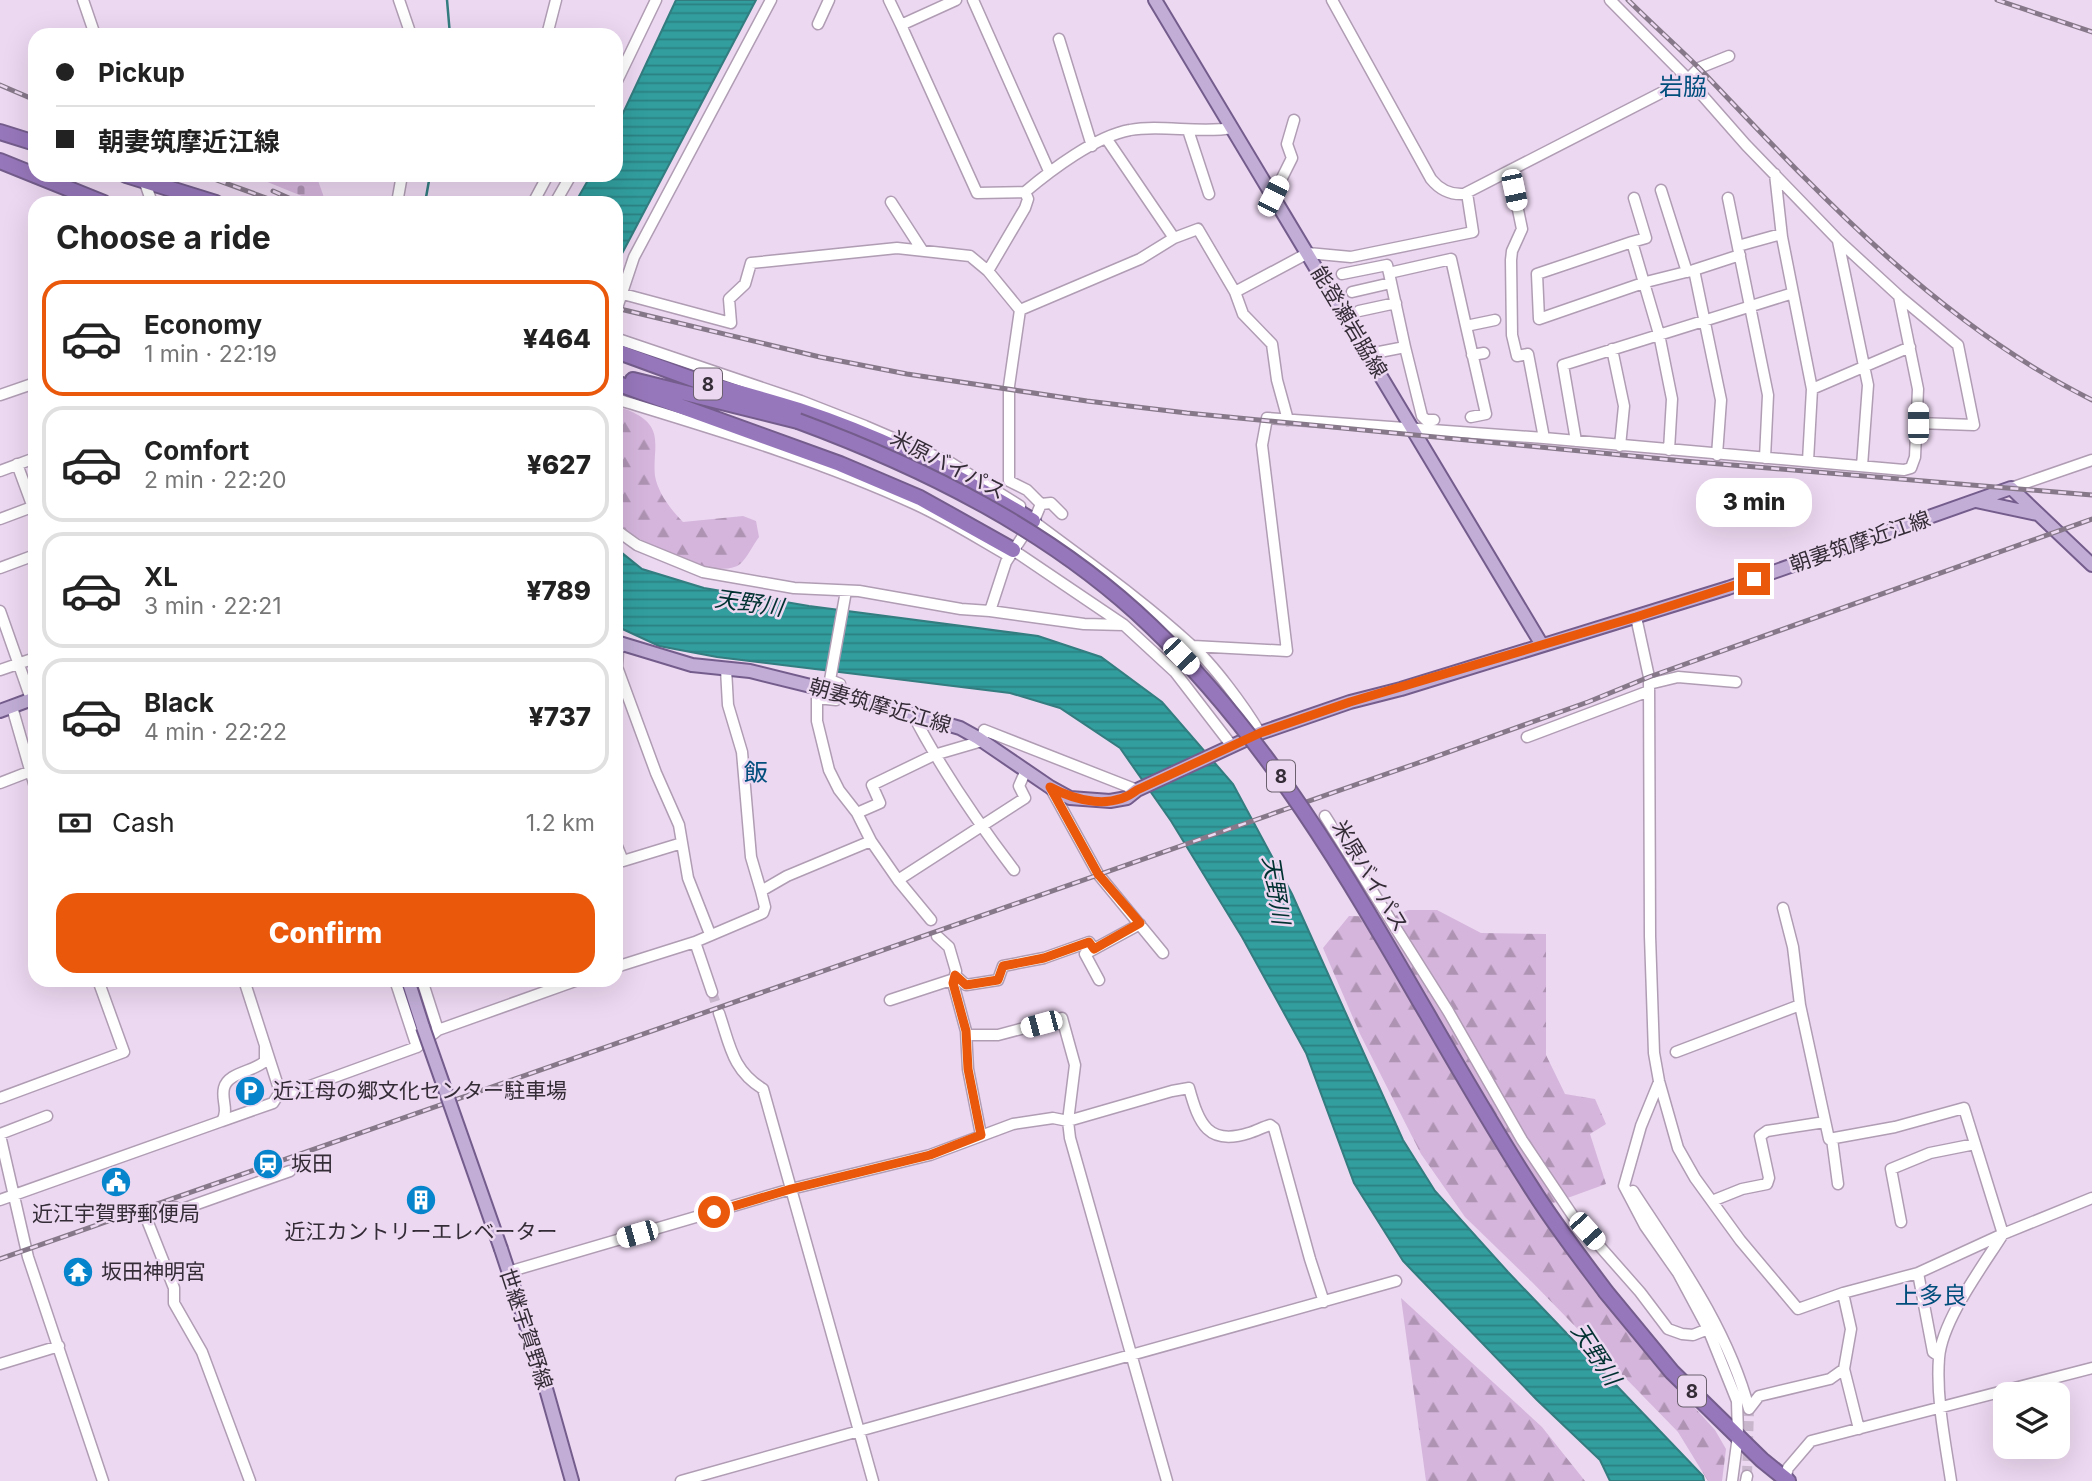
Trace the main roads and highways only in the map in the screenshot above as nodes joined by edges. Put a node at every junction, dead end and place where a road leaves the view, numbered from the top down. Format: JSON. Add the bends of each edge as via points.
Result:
{"nodes":[{"id":1,"x":1155,"y":0,"type":"edge"},
{"id":2,"x":0,"y":132,"type":"edge"},
{"id":3,"x":28,"y":141,"type":"edge"},
{"id":4,"x":0,"y":161,"type":"edge"},
{"id":5,"x":28,"y":172,"type":"edge"},
{"id":6,"x":52,"y":182,"type":"edge"},
{"id":7,"x":153,"y":182,"type":"edge"},
{"id":8,"x":87,"y":196,"type":"edge"},
{"id":9,"x":195,"y":196,"type":"edge"},
{"id":10,"x":623,"y":345,"type":"edge"},
{"id":11,"x":623,"y":377,"type":"edge"},
{"id":12,"x":701,"y":382,"type":"junction"},
{"id":13,"x":623,"y":386,"type":"edge"},
{"id":14,"x":798,"y":421,"type":"junction"},
{"id":15,"x":1976,"y":501,"type":"junction"},
{"id":16,"x":2037,"y":514,"type":"junction"},
{"id":17,"x":1034,"y":519,"type":"road end"},
{"id":18,"x":1011,"y":553,"type":"road end"},
{"id":19,"x":2092,"y":565,"type":"edge"},
{"id":20,"x":623,"y":644,"type":"edge"},
{"id":21,"x":1542,"y":645,"type":"junction"},
{"id":22,"x":28,"y":701,"type":"edge"},
{"id":23,"x":6,"y":709,"type":"edge"},
{"id":24,"x":410,"y":987,"type":"edge"},
{"id":25,"x":1787,"y":1480,"type":"edge"},
{"id":26,"x":572,"y":1481,"type":"edge"}],
"edges":[{"from":1,"to":21,"type":"main road","name":"能登瀬岩脇線"},
{"from":2,"to":3,"type":"highway"},
{"from":4,"to":5,"type":"highway"},
{"from":6,"to":8,"type":"highway"},
{"from":7,"to":9,"type":"highway"},
{"from":10,"to":12,"type":"highway","name":"米原バイパス","number":"8"},
{"from":11,"to":14,"type":"highway","name":"米原バイパス","number":"8"},
{"from":12,"to":14,"type":"highway","name":"米原バイパス","number":"8"},
{"from":12,"to":17,"type":"highway","via":[[857,432],[926,462]]},
{"from":13,"to":18,"type":"highway","via":[[920,498]]},
{"from":14,"to":25,"type":"highway","name":"米原バイパス","number":"8","bridge":true,"via":[[926,473],[999,513],[1100,582],[1192,667],[1299,801],[1531,1189],[1606,1292],[1672,1372]]},
{"from":15,"to":16,"type":"main road"},
{"from":15,"to":16,"type":"main road","name":"朝妻筑摩近江線","via":[[2011,488]]},
{"from":15,"to":21,"type":"main road","name":"朝妻筑摩近江線","via":[[1728,588]]},
{"from":16,"to":19,"type":"main road"},
{"from":20,"to":21,"type":"main road","name":"朝妻筑摩近江線","via":[[692,665],[750,671],[839,693],[960,728],[1050,787],[1070,798],[1089,801],[1127,797],[1260,733],[1350,702]]},
{"from":22,"to":23,"type":"main road"},
{"from":24,"to":26,"type":"main road","name":"世継宇賀野線","bridge":true,"via":[[539,1364]]}]}
